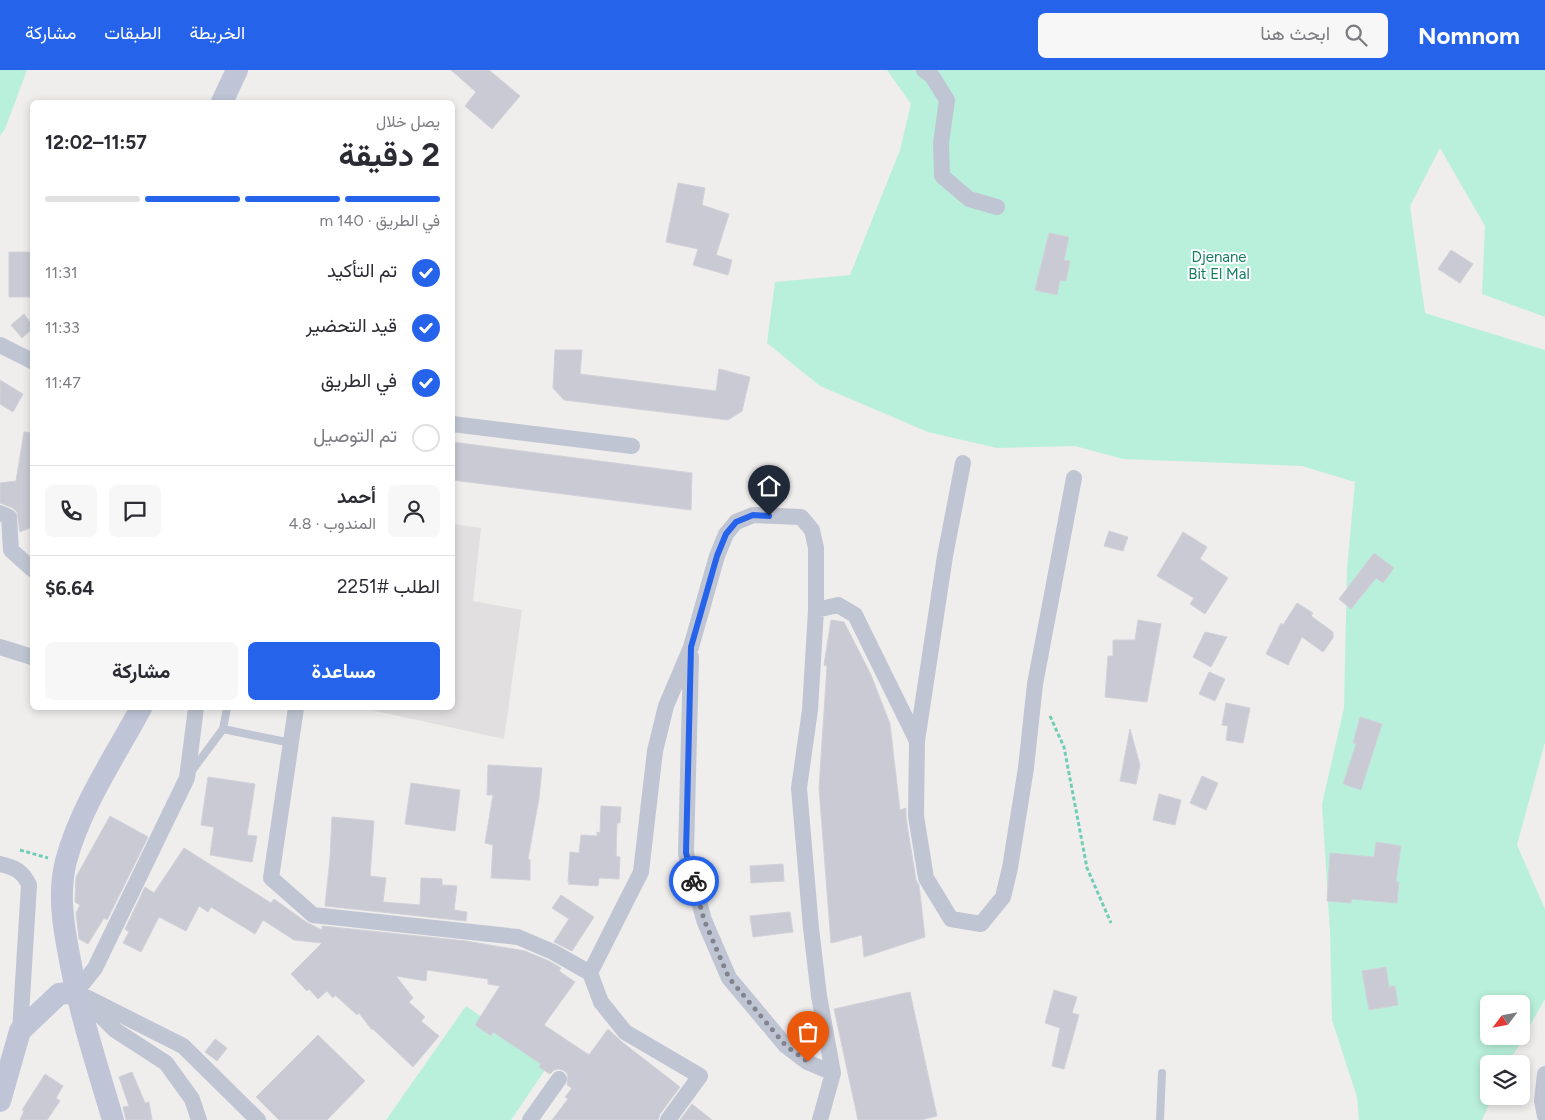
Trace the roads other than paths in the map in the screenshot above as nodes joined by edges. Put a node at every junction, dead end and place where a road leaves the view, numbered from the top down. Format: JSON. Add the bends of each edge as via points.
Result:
{"nodes":[{"id":1,"x":237,"y":70,"type":"edge"},
{"id":2,"x":924,"y":70,"type":"edge"},
{"id":3,"x":223,"y":100,"type":"edge"},
{"id":4,"x":998,"y":207,"type":"dead end"},
{"id":5,"x":0,"y":345,"type":"edge"},
{"id":6,"x":30,"y":360,"type":"edge"},
{"id":7,"x":455,"y":424,"type":"edge"},
{"id":8,"x":632,"y":446,"type":"dead end"},
{"id":9,"x":963,"y":463,"type":"dead end"},
{"id":10,"x":1074,"y":478,"type":"dead end"},
{"id":11,"x":0,"y":513,"type":"edge"},
{"id":12,"x":30,"y":568,"type":"edge"},
{"id":13,"x":816,"y":610,"type":"junction"},
{"id":14,"x":0,"y":647,"type":"edge"},
{"id":15,"x":691,"y":647,"type":"junction"},
{"id":16,"x":30,"y":656,"type":"edge"},
{"id":17,"x":140,"y":710,"type":"edge"},
{"id":18,"x":196,"y":710,"type":"edge"},
{"id":19,"x":227,"y":710,"type":"edge"},
{"id":20,"x":296,"y":710,"type":"edge"},
{"id":21,"x":223,"y":729,"type":"junction"},
{"id":22,"x":917,"y":740,"type":"junction"},
{"id":23,"x":291,"y":743,"type":"junction"},
{"id":24,"x":187,"y":778,"type":"junction"},
{"id":25,"x":0,"y":864,"type":"edge"},
{"id":26,"x":590,"y":972,"type":"junction"},
{"id":27,"x":76,"y":992,"type":"junction"},
{"id":28,"x":20,"y":1031,"type":"junction"},
{"id":29,"x":833,"y":1073,"type":"junction"},
{"id":30,"x":1162,"y":1073,"type":"dead end"},
{"id":31,"x":1545,"y":1074,"type":"edge"},
{"id":32,"x":559,"y":1079,"type":"dead end"},
{"id":33,"x":0,"y":1101,"type":"edge"},
{"id":34,"x":1545,"y":1116,"type":"edge"},
{"id":35,"x":113,"y":1120,"type":"edge"},
{"id":36,"x":199,"y":1120,"type":"edge"},
{"id":37,"x":258,"y":1120,"type":"edge"},
{"id":38,"x":530,"y":1120,"type":"edge"},
{"id":39,"x":668,"y":1120,"type":"edge"},
{"id":40,"x":820,"y":1120,"type":"edge"},
{"id":41,"x":1160,"y":1120,"type":"edge"}],
"edges":[{"from":1,"to":3,"type":"street"},
{"from":2,"to":4,"type":"street","via":[[932,76],[947,100],[941,143],[942,176],[969,199]]},
{"from":5,"to":6,"type":"street"},
{"from":7,"to":8,"type":"street"},
{"from":9,"to":22,"type":"street","via":[[945,556]]},
{"from":10,"to":22,"type":"street","via":[[1035,684],[1024,777],[1003,897],[980,924],[951,919],[926,878],[916,816]]},
{"from":11,"to":12,"type":"street","via":[[9,517],[11,550]]},
{"from":13,"to":15,"type":"street","via":[[816,548],[812,530],[801,518],[753,515],[736,522],[726,534]]},
{"from":13,"to":22,"type":"street","via":[[838,605],[855,615]]},
{"from":13,"to":29,"type":"street","via":[[810,710],[799,788],[810,928]]},
{"from":14,"to":16,"type":"street"},
{"from":15,"to":26,"type":"street","via":[[666,706],[655,751],[641,872]]},
{"from":15,"to":29,"type":"street","via":[[686,853],[704,920],[729,978],[786,1046],[808,1062]]},
{"from":17,"to":27,"type":"street","via":[[79,821],[66,862],[62,888],[63,922]]},
{"from":18,"to":24,"type":"street"},
{"from":19,"to":21,"type":"lane"},
{"from":20,"to":23,"type":"street"},
{"from":21,"to":23,"type":"lane"},
{"from":21,"to":24,"type":"lane"},
{"from":23,"to":26,"type":"street","via":[[270,878],[314,916],[518,937]]},
{"from":24,"to":27,"type":"street","via":[[95,968]]},
{"from":25,"to":28,"type":"street","via":[[19,870],[29,885]]},
{"from":26,"to":39,"type":"street","via":[[601,1002],[625,1032],[700,1076]]},
{"from":27,"to":28,"type":"street","via":[[59,994]]},
{"from":27,"to":35,"type":"street"},
{"from":27,"to":36,"type":"street","via":[[116,1030],[166,1063],[192,1100]]},
{"from":27,"to":37,"type":"street","via":[[182,1046]]},
{"from":28,"to":33,"type":"street"},
{"from":29,"to":40,"type":"street"},
{"from":30,"to":41,"type":"lane"},
{"from":31,"to":34,"type":"street","via":[[1542,1100]]},
{"from":32,"to":38,"type":"street"}]}
